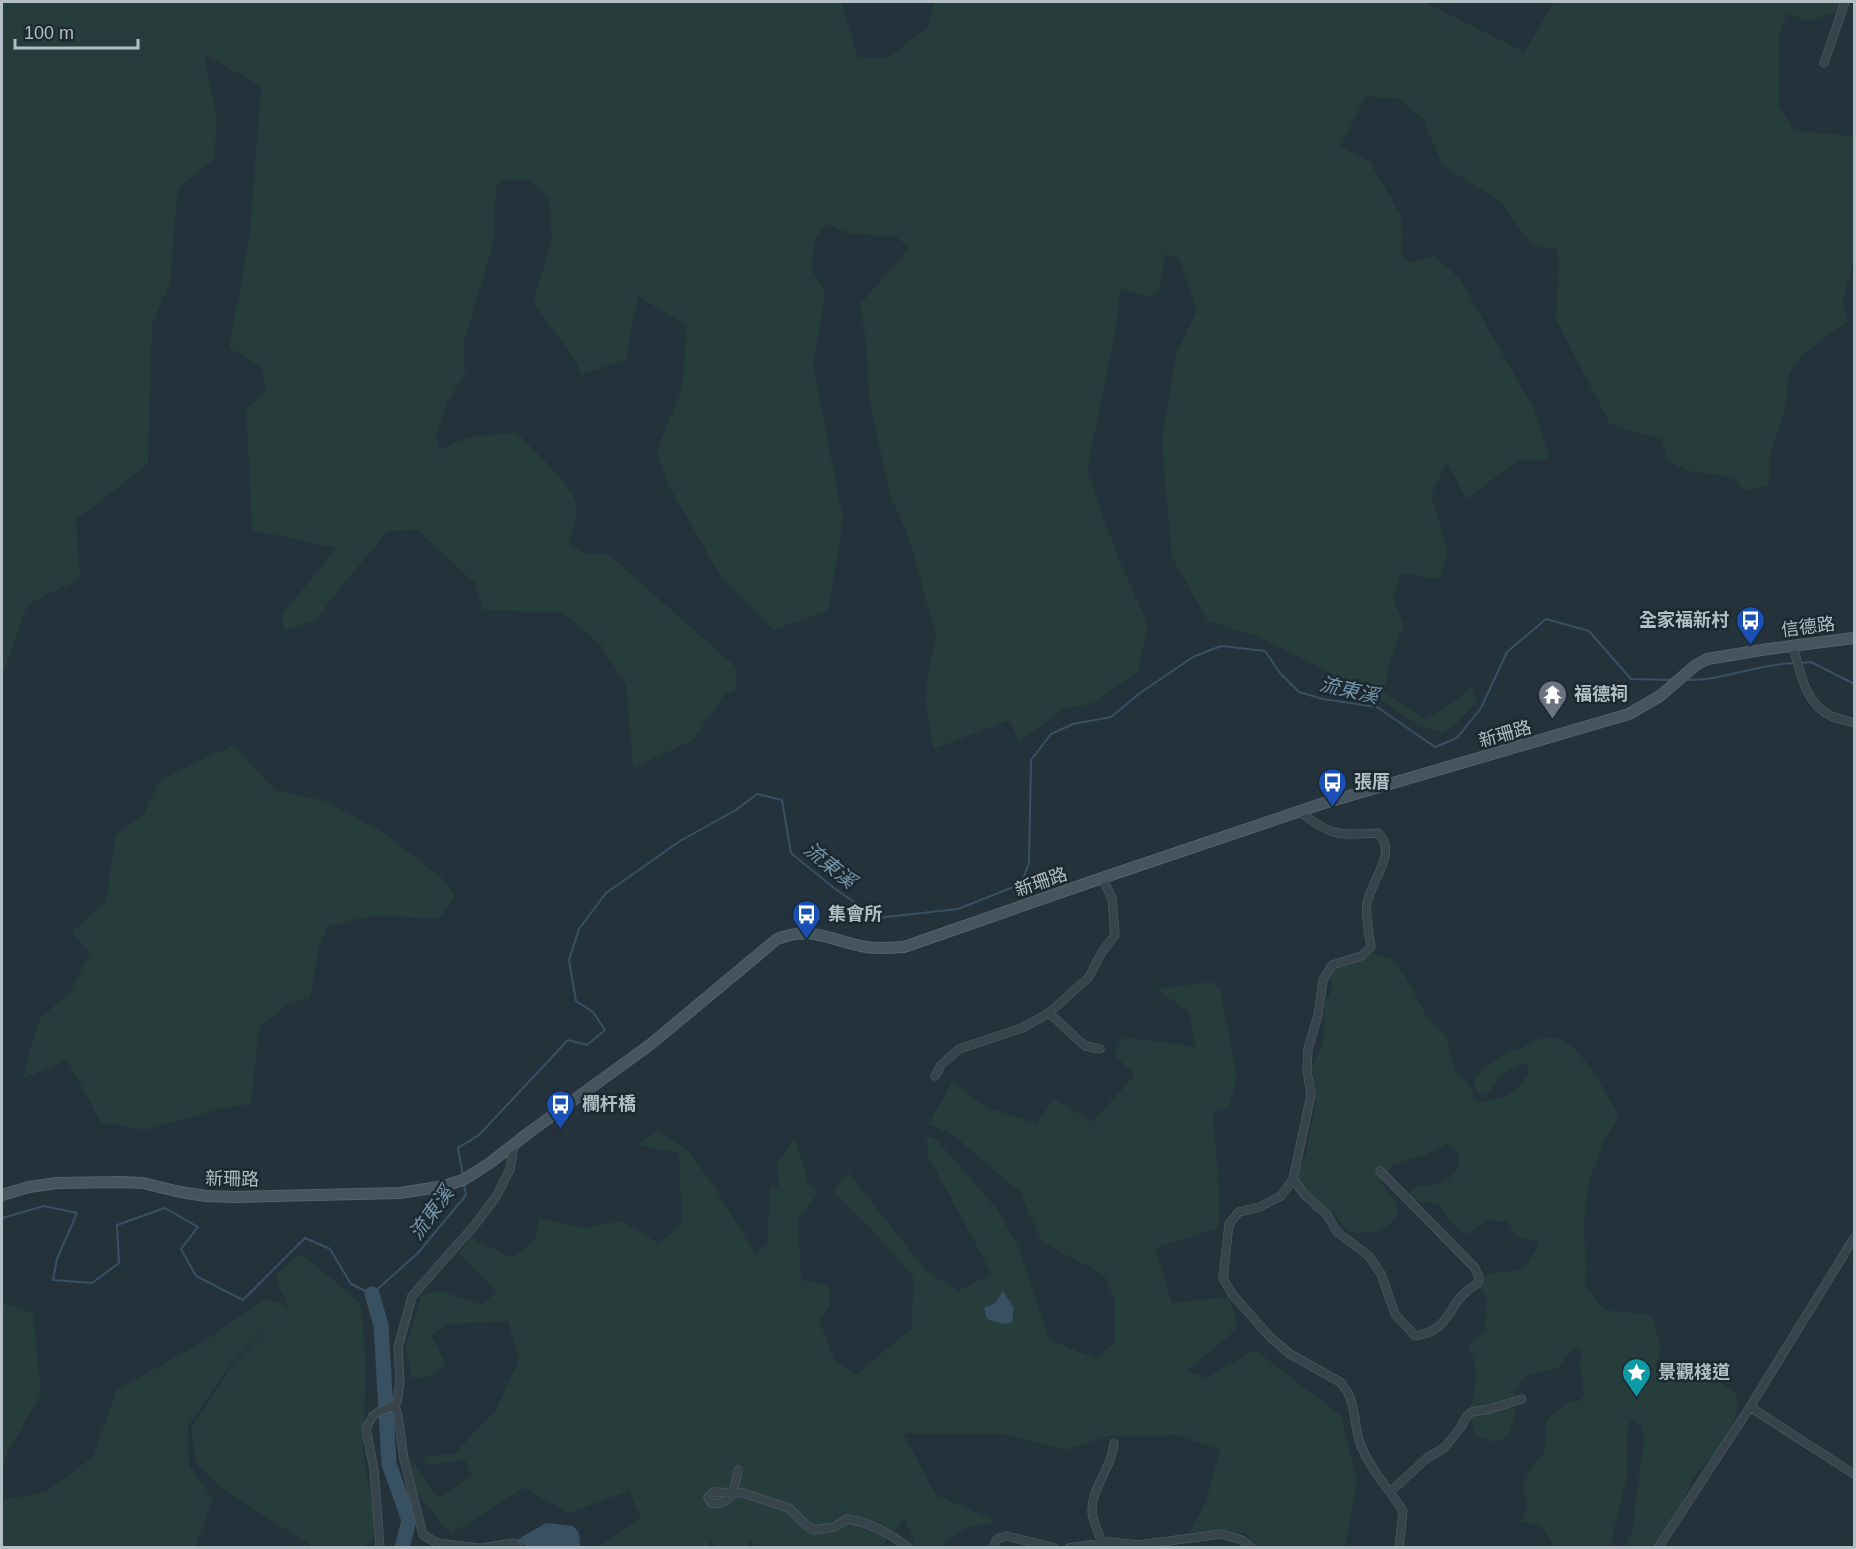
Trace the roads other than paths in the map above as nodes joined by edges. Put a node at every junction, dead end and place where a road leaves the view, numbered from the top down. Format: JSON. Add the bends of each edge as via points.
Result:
{"nodes":[{"id":1,"x":1845,"y":2,"type":"edge"},
{"id":2,"x":1824,"y":63,"type":"dead end"},
{"id":3,"x":1854,"y":638,"type":"edge"},
{"id":4,"x":1794,"y":650,"type":"junction"},
{"id":5,"x":1696,"y":665,"type":"joint"},
{"id":6,"x":1854,"y":723,"type":"edge"},
{"id":7,"x":1300,"y":812,"type":"junction"},
{"id":8,"x":1102,"y":878,"type":"junction"},
{"id":9,"x":1049,"y":1013,"type":"junction"},
{"id":10,"x":1100,"y":1049,"type":"dead end"},
{"id":11,"x":935,"y":1076,"type":"dead end"},
{"id":12,"x":514,"y":1146,"type":"junction"},
{"id":13,"x":1380,"y":1171,"type":"dead end"},
{"id":14,"x":1293,"y":1179,"type":"junction"},
{"id":15,"x":2,"y":1194,"type":"edge"},
{"id":16,"x":1854,"y":1238,"type":"edge"},
{"id":17,"x":1522,"y":1398,"type":"dead end"},
{"id":18,"x":394,"y":1405,"type":"junction"},
{"id":19,"x":1750,"y":1407,"type":"junction"},
{"id":20,"x":1114,"y":1443,"type":"dead end"},
{"id":21,"x":738,"y":1470,"type":"dead end"},
{"id":22,"x":1854,"y":1474,"type":"edge"},
{"id":23,"x":1390,"y":1492,"type":"junction"},
{"id":24,"x":1102,"y":1543,"type":"junction"},
{"id":25,"x":380,"y":1548,"type":"edge"},
{"id":26,"x":480,"y":1548,"type":"edge"},
{"id":27,"x":519,"y":1548,"type":"edge"},
{"id":28,"x":909,"y":1548,"type":"edge"},
{"id":29,"x":993,"y":1548,"type":"edge"},
{"id":30,"x":1055,"y":1548,"type":"edge"},
{"id":31,"x":1069,"y":1548,"type":"edge"},
{"id":32,"x":1252,"y":1548,"type":"edge"},
{"id":33,"x":1399,"y":1548,"type":"edge"},
{"id":34,"x":1658,"y":1548,"type":"edge"}],
"edges":[{"from":1,"to":2,"type":"street"},
{"from":3,"to":4,"type":"street","name":"信德路"},
{"from":4,"to":5,"type":"street","name":"信德路","via":[[1707,659]]},
{"from":4,"to":6,"type":"street","via":[[1814,704],[1830,716]]},
{"from":5,"to":7,"type":"street","name":"新珊路","via":[[1660,696],[1629,714]]},
{"from":7,"to":8,"type":"street","name":"新珊路"},
{"from":7,"to":14,"type":"street","via":[[1335,834],[1378,833],[1387,850],[1366,906],[1371,947],[1361,956],[1332,965],[1323,980],[1308,1049],[1310,1106]]},
{"from":8,"to":9,"type":"street","via":[[1112,898],[1115,935],[1089,977]]},
{"from":8,"to":12,"type":"street","name":"新珊路","via":[[904,947],[864,947],[806,932],[777,939],[651,1044]]},
{"from":9,"to":10,"type":"street","via":[[1085,1046]]},
{"from":9,"to":11,"type":"street","via":[[1022,1028],[959,1049]]},
{"from":12,"to":15,"type":"street","name":"新珊路","via":[[463,1180],[400,1193],[225,1196],[121,1182],[57,1183]]},
{"from":12,"to":18,"type":"street","via":[[510,1169],[496,1197],[412,1296],[398,1348],[400,1381]]},
{"from":13,"to":14,"type":"street","via":[[1475,1268],[1479,1277],[1440,1327],[1425,1335],[1415,1336],[1395,1314],[1381,1274],[1369,1256],[1337,1232],[1327,1215]]},
{"from":14,"to":23,"type":"street","via":[[1281,1196],[1239,1212],[1229,1224],[1223,1278],[1270,1338],[1346,1388],[1360,1442]]},
{"from":16,"to":19,"type":"street"},
{"from":17,"to":23,"type":"street","via":[[1472,1412],[1444,1448]]},
{"from":18,"to":25,"type":"street","via":[[373,1416],[366,1428],[374,1470]]},
{"from":18,"to":26,"type":"street","via":[[423,1535],[437,1543]]},
{"from":19,"to":22,"type":"street"},
{"from":19,"to":34,"type":"street"},
{"from":20,"to":24,"type":"street","via":[[1110,1463],[1096,1490],[1092,1513]]},
{"from":21,"to":28,"type":"street","via":[[735,1493],[789,1508],[813,1530],[834,1527],[848,1519],[872,1525]]},
{"from":23,"to":33,"type":"street","via":[[1402,1511]]},
{"from":24,"to":31,"type":"street"},
{"from":24,"to":32,"type":"street","via":[[1140,1545],[1221,1534],[1242,1540]]},
{"from":26,"to":27,"type":"street","via":[[514,1543]]},
{"from":29,"to":30,"type":"street","via":[[997,1539],[1006,1536]]}]}
